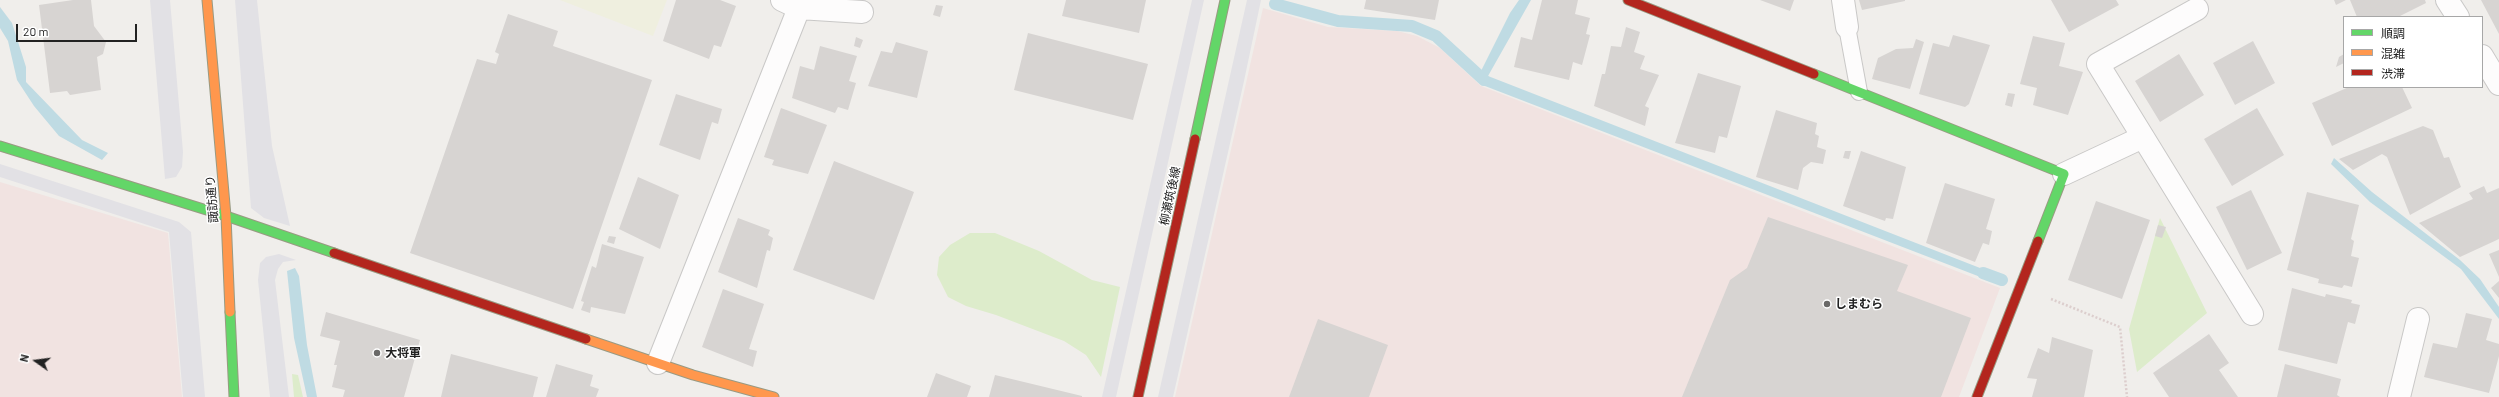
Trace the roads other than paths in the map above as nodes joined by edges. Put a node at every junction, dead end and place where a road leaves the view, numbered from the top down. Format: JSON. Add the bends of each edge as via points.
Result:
{"nodes":[{"id":1,"x":207,"y":0,"type":"edge"},
{"id":2,"x":1225,"y":0,"type":"edge"},
{"id":3,"x":1628,"y":0,"type":"edge"},
{"id":4,"x":1843,"y":0,"type":"edge"},
{"id":5,"x":2447,"y":0,"type":"edge"},
{"id":6,"x":790,"y":4,"type":"edge"},
{"id":7,"x":2197,"y":9,"type":"dead end"},
{"id":8,"x":862,"y":12,"type":"dead end"},
{"id":9,"x":2457,"y":16,"type":"edge"},
{"id":10,"x":1847,"y":27,"type":"joint"},
{"id":11,"x":2483,"y":58,"type":"edge"},
{"id":12,"x":2499,"y":84,"type":"edge"},
{"id":13,"x":1859,"y":92,"type":"junction"},
{"id":14,"x":2143,"y":137,"type":"junction"},
{"id":15,"x":0,"y":146,"type":"edge"},
{"id":16,"x":2064,"y":174,"type":"junction"},
{"id":17,"x":226,"y":216,"type":"junction"},
{"id":18,"x":2252,"y":314,"type":"dead end"},
{"id":19,"x":2418,"y":319,"type":"dead end"},
{"id":20,"x":658,"y":362,"type":"junction"},
{"id":21,"x":234,"y":397,"type":"edge"},
{"id":22,"x":774,"y":397,"type":"edge"},
{"id":23,"x":1138,"y":397,"type":"edge"},
{"id":24,"x":1978,"y":397,"type":"edge"},
{"id":25,"x":2399,"y":397,"type":"edge"}],
"edges":[{"from":1,"to":17,"type":"street","name":"諏訪通り"},
{"from":2,"to":23,"type":"street","name":"柳瀬筑後線"},
{"from":3,"to":13,"type":"street"},
{"from":4,"to":10,"type":"street"},
{"from":5,"to":9,"type":"street"},
{"from":6,"to":8,"type":"street"},
{"from":6,"to":20,"type":"street"},
{"from":7,"to":14,"type":"street","via":[[2098,64]]},
{"from":10,"to":13,"type":"lane"},
{"from":11,"to":12,"type":"street"},
{"from":13,"to":16,"type":"street"},
{"from":14,"to":16,"type":"street"},
{"from":14,"to":18,"type":"street"},
{"from":15,"to":17,"type":"street"},
{"from":16,"to":24,"type":"street"},
{"from":17,"to":20,"type":"street"},
{"from":17,"to":21,"type":"street","name":"諏訪通り"},
{"from":19,"to":25,"type":"street"},
{"from":20,"to":22,"type":"street","via":[[693,375]]}]}
